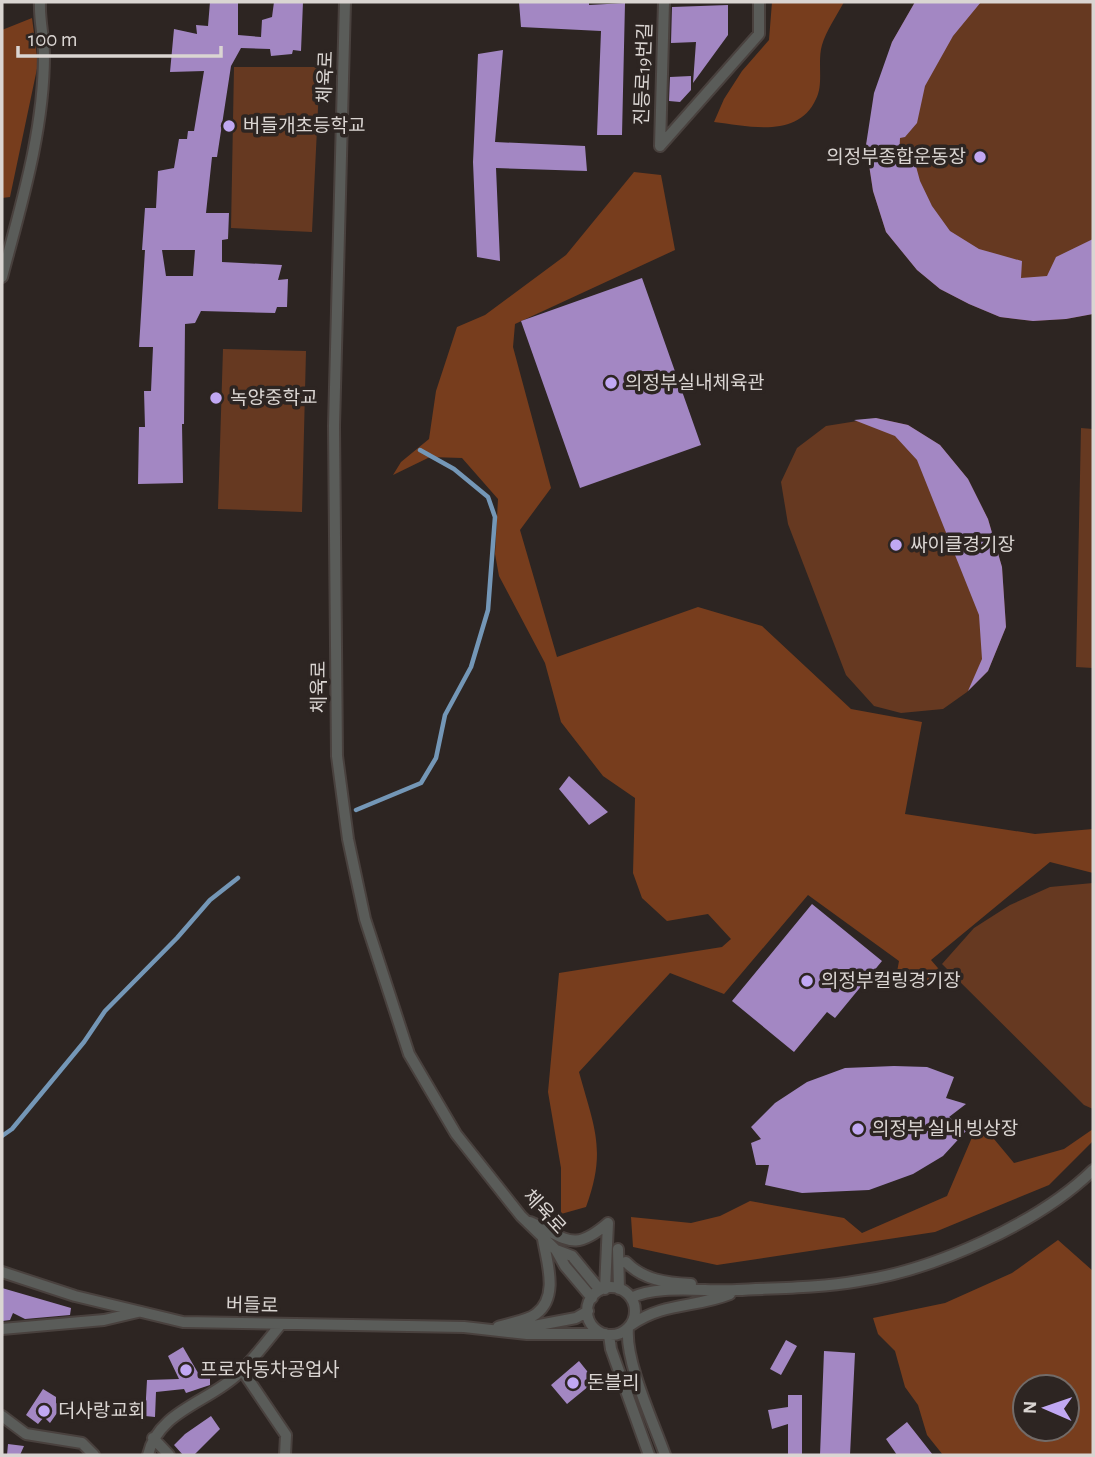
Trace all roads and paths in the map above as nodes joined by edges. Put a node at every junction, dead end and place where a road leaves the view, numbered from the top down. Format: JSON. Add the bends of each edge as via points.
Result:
{"nodes":[{"id":1,"x":40,"y":2,"type":"edge"},
{"id":2,"x":345,"y":2,"type":"edge"},
{"id":3,"x":664,"y":2,"type":"edge"},
{"id":4,"x":759,"y":2,"type":"edge"},
{"id":5,"x":2,"y":277,"type":"edge"},
{"id":6,"x":1093,"y":1170,"type":"edge"},
{"id":7,"x":522,"y":1216,"type":"junction"},
{"id":8,"x":543,"y":1239,"type":"junction"},
{"id":9,"x":618,"y":1249,"type":"dead end"},
{"id":10,"x":626,"y":1262,"type":"dead end"},
{"id":11,"x":2,"y":1272,"type":"edge"},
{"id":12,"x":619,"y":1289,"type":"junction"},
{"id":13,"x":739,"y":1290,"type":"junction"},
{"id":14,"x":599,"y":1292,"type":"junction"},
{"id":15,"x":631,"y":1298,"type":"junction"},
{"id":16,"x":588,"y":1311,"type":"junction"},
{"id":17,"x":140,"y":1312,"type":"junction"},
{"id":18,"x":281,"y":1324,"type":"junction"},
{"id":19,"x":630,"y":1326,"type":"junction"},
{"id":20,"x":2,"y":1329,"type":"edge"},
{"id":21,"x":491,"y":1329,"type":"junction"},
{"id":22,"x":508,"y":1331,"type":"junction"},
{"id":23,"x":607,"y":1335,"type":"junction"},
{"id":24,"x":242,"y":1370,"type":"junction"},
{"id":25,"x":2,"y":1416,"type":"edge"},
{"id":26,"x":153,"y":1438,"type":"junction"},
{"id":27,"x":94,"y":1455,"type":"edge"},
{"id":28,"x":148,"y":1455,"type":"edge"},
{"id":29,"x":169,"y":1455,"type":"edge"},
{"id":30,"x":285,"y":1455,"type":"edge"},
{"id":31,"x":649,"y":1455,"type":"edge"},
{"id":32,"x":665,"y":1455,"type":"edge"}],
"edges":[{"from":1,"to":5,"type":"street","via":[[42,94],[28,181]]},
{"from":2,"to":7,"type":"street","name":"체육로","via":[[334,438],[337,756],[348,839],[365,919],[409,1055],[456,1134]]},
{"from":3,"to":4,"type":"street","name":"진등로19번길","via":[[660,146],[759,34]]},
{"from":6,"to":13,"type":"street","via":[[1007,1231],[915,1267],[861,1281]]},
{"from":7,"to":8,"type":"street","name":"체육로"},
{"from":7,"to":14,"type":"street","via":[[569,1241],[582,1242],[608,1223]]},
{"from":8,"to":14,"type":"street","name":"체육로","via":[[565,1266]]},
{"from":8,"to":21,"type":"street","via":[[550,1281],[547,1301],[535,1315]]},
{"from":9,"to":12,"type":"street"},
{"from":10,"to":13,"type":"street","via":[[638,1273],[660,1281]]},
{"from":11,"to":17,"type":"street","name":"버들로"},
{"from":12,"to":14,"type":"street"},
{"from":12,"to":15,"type":"street"},
{"from":13,"to":15,"type":"street","via":[[657,1291]]},
{"from":13,"to":19,"type":"street","via":[[716,1300],[648,1313]]},
{"from":14,"to":16,"type":"street"},
{"from":15,"to":19,"type":"street","via":[[635,1311]]},
{"from":16,"to":22,"type":"street","via":[[576,1318]]},
{"from":16,"to":23,"type":"street","via":[[593,1326]]},
{"from":17,"to":18,"type":"street","name":"버들로","via":[[183,1322]]},
{"from":17,"to":20,"type":"street","via":[[104,1320]]},
{"from":18,"to":21,"type":"street","name":"버들로"},
{"from":18,"to":24,"type":"street"},
{"from":19,"to":23,"type":"street","via":[[620,1334]]},
{"from":19,"to":32,"type":"street","via":[[631,1357]]},
{"from":21,"to":22,"type":"street","name":"버들로"},
{"from":22,"to":23,"type":"street","name":"버들로"},
{"from":23,"to":31,"type":"street"},
{"from":24,"to":26,"type":"street","via":[[171,1419]]},
{"from":24,"to":30,"type":"street","via":[[286,1435]]},
{"from":25,"to":27,"type":"street","via":[[26,1434],[82,1443]]},
{"from":26,"to":28,"type":"street"},
{"from":26,"to":29,"type":"street"}]}
